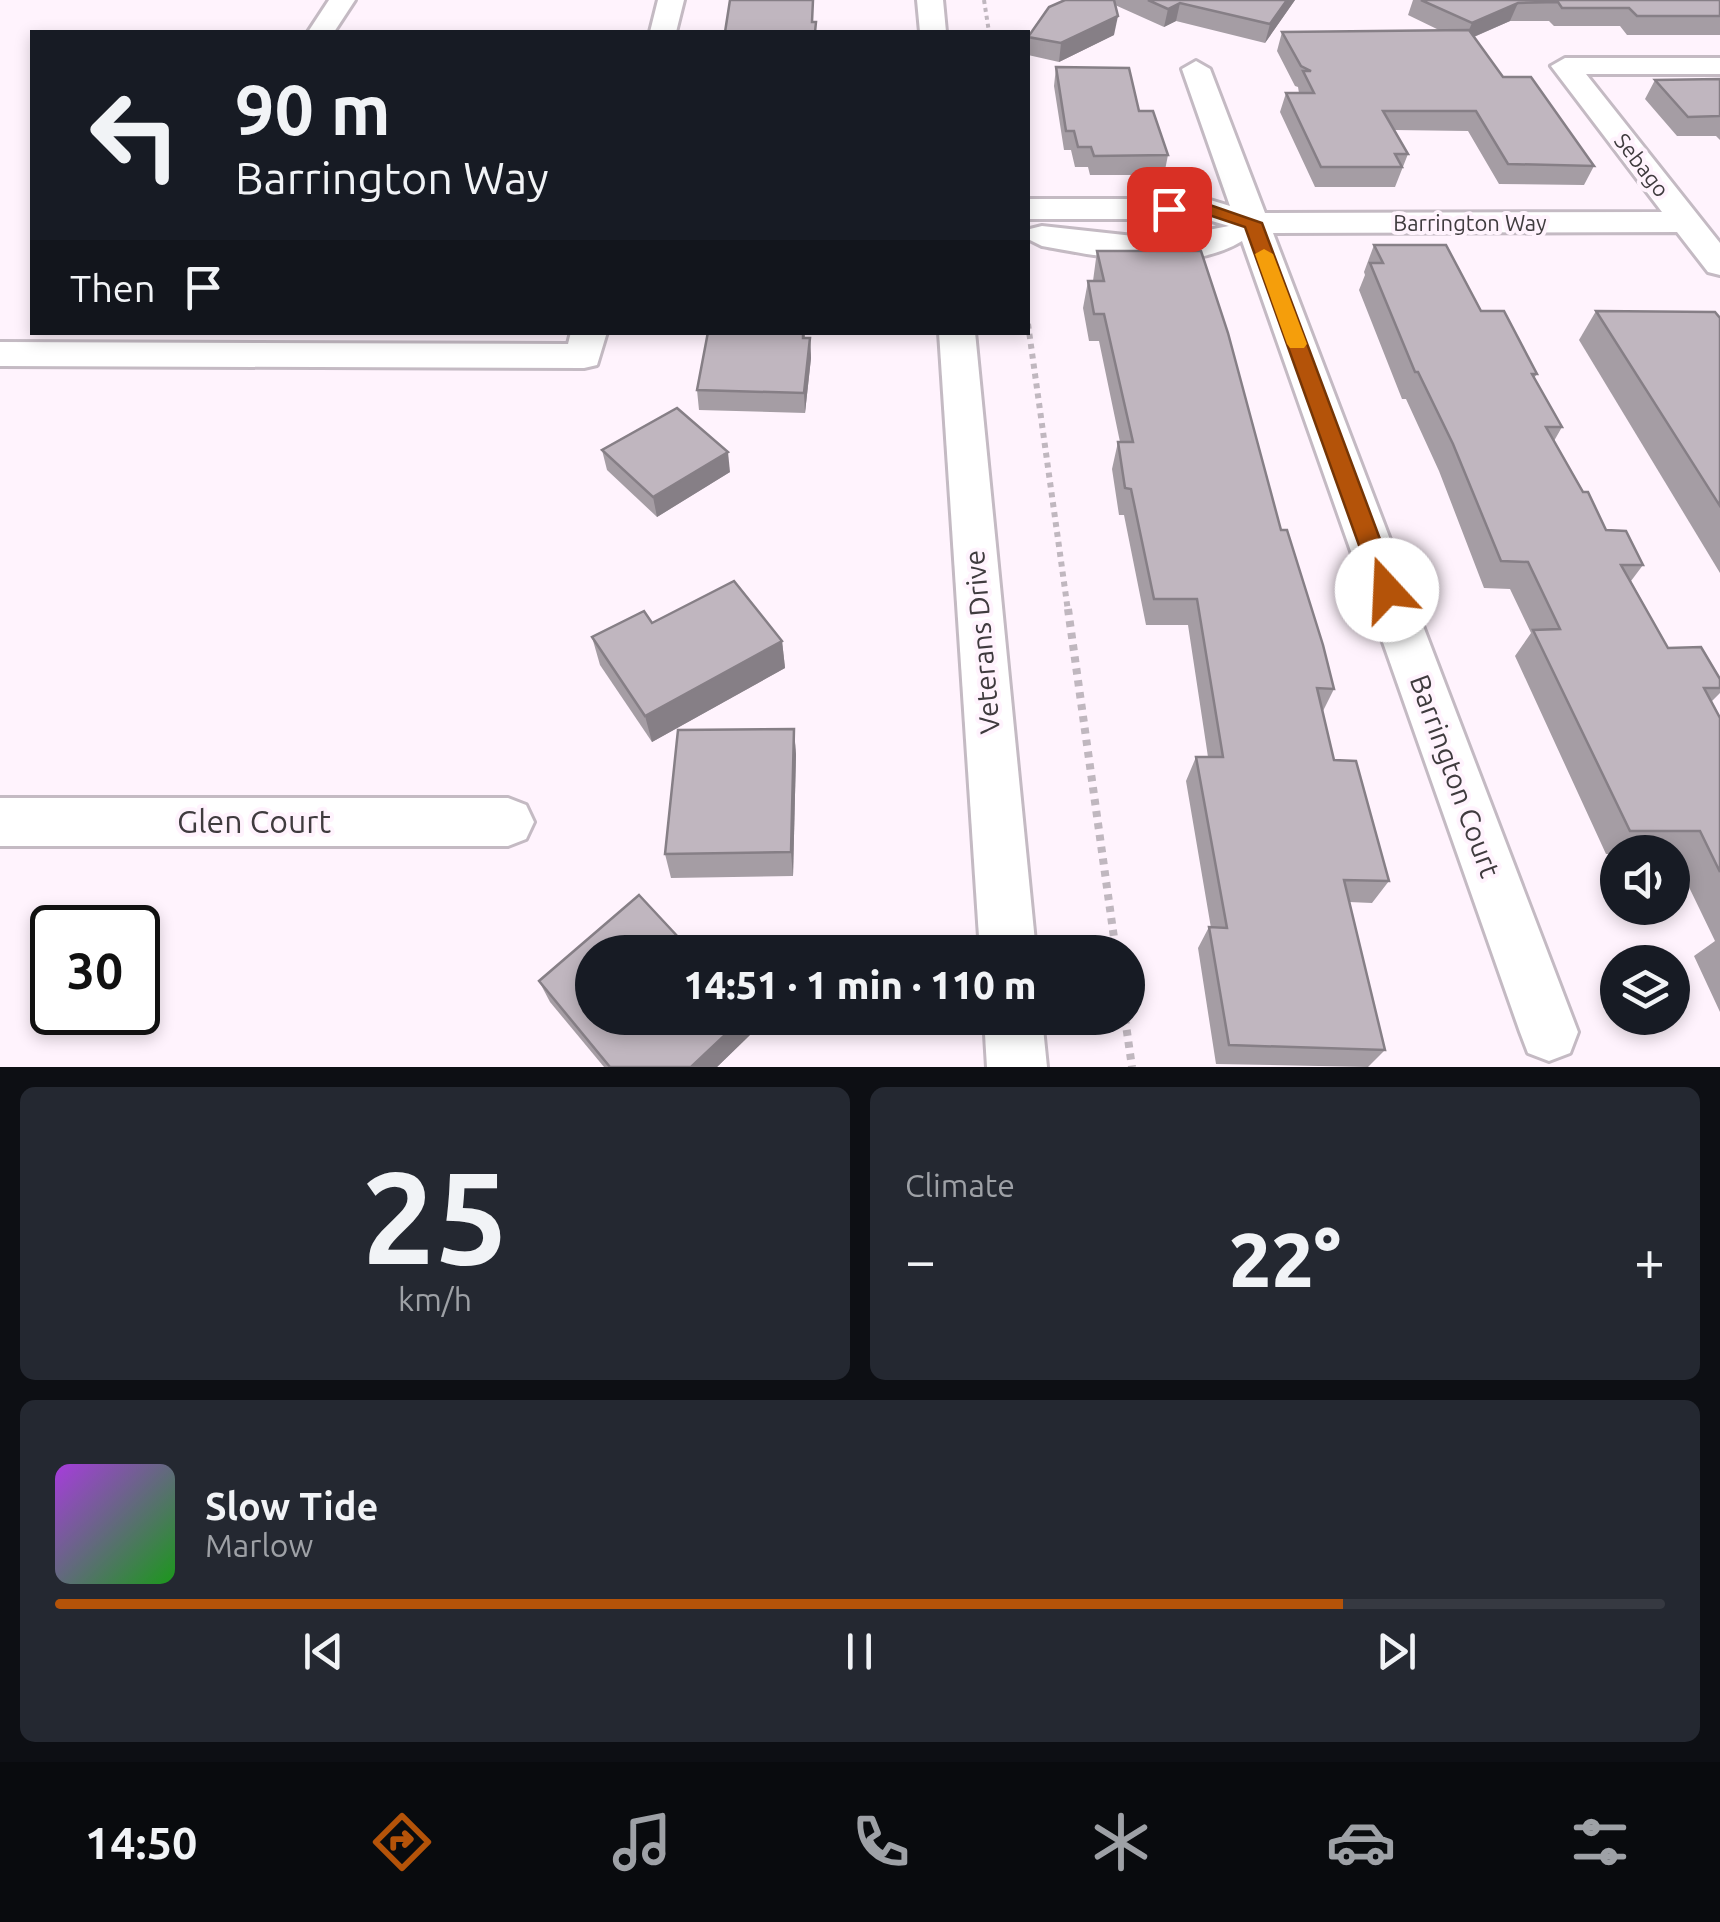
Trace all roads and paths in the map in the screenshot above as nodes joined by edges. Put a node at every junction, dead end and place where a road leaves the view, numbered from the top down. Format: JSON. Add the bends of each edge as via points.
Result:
{"nodes":[{"id":1,"x":342,"y":0,"type":"edge"},
{"id":2,"x":671,"y":0,"type":"edge"},
{"id":3,"x":930,"y":0,"type":"edge"},
{"id":4,"x":984,"y":0,"type":"edge"},
{"id":5,"x":323,"y":30,"type":"edge"},
{"id":6,"x":664,"y":30,"type":"edge"},
{"id":7,"x":933,"y":30,"type":"edge"},
{"id":8,"x":989,"y":30,"type":"edge"},
{"id":9,"x":1720,"y":66,"type":"edge"},
{"id":10,"x":1196,"y":69,"type":"dead end"},
{"id":11,"x":1686,"y":222,"type":"junction"},
{"id":12,"x":1032,"y":227,"type":"edge"},
{"id":13,"x":1241,"y":230,"type":"junction"},
{"id":14,"x":1720,"y":265,"type":"edge"},
{"id":15,"x":957,"y":335,"type":"edge"},
{"id":16,"x":1030,"y":335,"type":"edge"},
{"id":17,"x":125,"y":343,"type":"edge"},
{"id":18,"x":586,"y":344,"type":"edge"},
{"id":19,"x":0,"y":354,"type":"edge"},
{"id":20,"x":0,"y":822,"type":"edge"},
{"id":21,"x":508,"y":822,"type":"dead end"},
{"id":22,"x":1007,"y":935,"type":"edge"},
{"id":23,"x":1114,"y":935,"type":"edge"},
{"id":24,"x":1550,"y":1032,"type":"dead end"},
{"id":25,"x":1014,"y":1035,"type":"edge"},
{"id":26,"x":1127,"y":1035,"type":"edge"},
{"id":27,"x":1017,"y":1067,"type":"edge"},
{"id":28,"x":1132,"y":1067,"type":"edge"}],
"edges":[{"from":1,"to":5,"type":"street"},
{"from":2,"to":6,"type":"street"},
{"from":3,"to":7,"type":"street"},
{"from":4,"to":8,"type":"path"},
{"from":9,"to":11,"type":"street","name":"Sebago","via":[[1564,66]]},
{"from":10,"to":13,"type":"street","name":"Barrington Court"},
{"from":11,"to":13,"type":"street","name":"Barrington Way"},
{"from":11,"to":14,"type":"street","name":"Sebago"},
{"from":12,"to":13,"type":"street","name":"Barrington Way","via":[[1136,222]]},
{"from":12,"to":13,"type":"street","via":[[1102,246],[1206,246]]},
{"from":13,"to":24,"type":"street","name":"Barrington Court"},
{"from":15,"to":22,"type":"street","name":"Veterans Drive"},
{"from":16,"to":23,"type":"path"},
{"from":17,"to":18,"type":"street"},
{"from":17,"to":19,"type":"street"},
{"from":20,"to":21,"type":"street","name":"Glen Court"},
{"from":25,"to":27,"type":"street"},
{"from":26,"to":28,"type":"path"}]}
